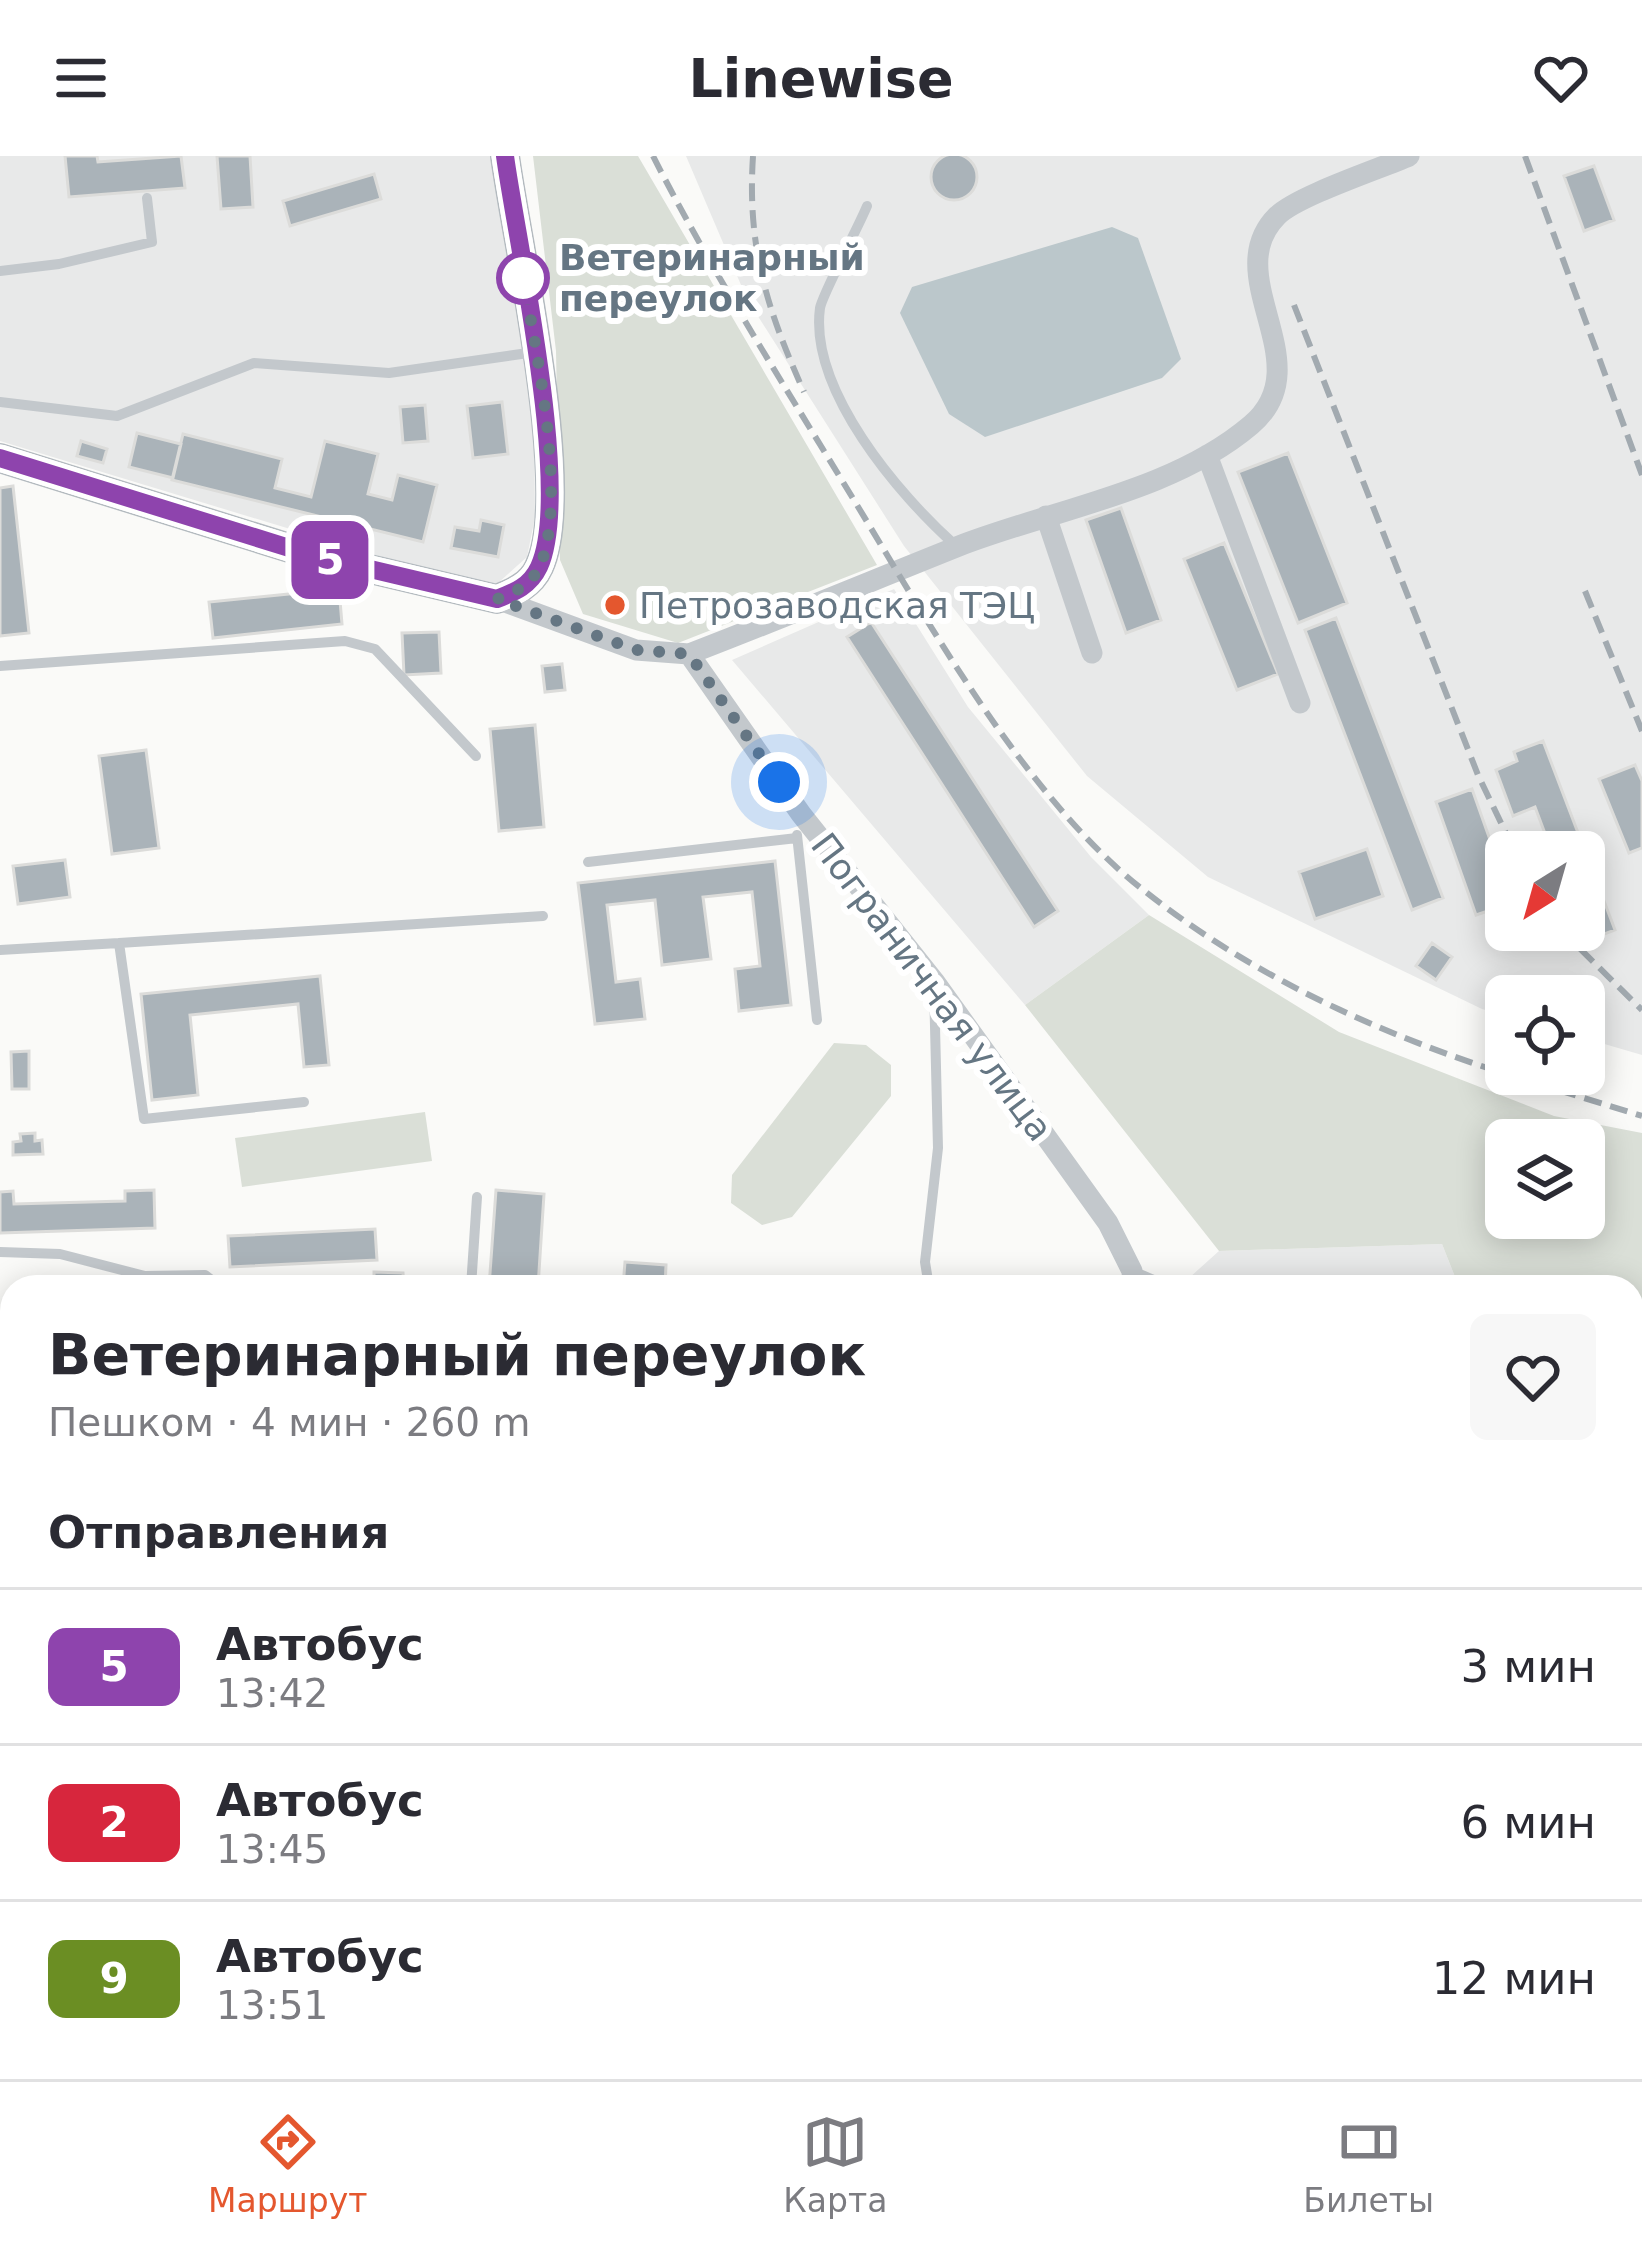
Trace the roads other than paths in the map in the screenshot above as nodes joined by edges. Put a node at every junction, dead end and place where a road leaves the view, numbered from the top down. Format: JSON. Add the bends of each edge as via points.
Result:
{"nodes":[{"id":1,"x":505,"y":156,"type":"edge"},
{"id":2,"x":1409,"y":156,"type":"edge"},
{"id":3,"x":147,"y":198,"type":"dead end"},
{"id":4,"x":867,"y":206,"type":"dead end"},
{"id":5,"x":0,"y":271,"type":"edge"},
{"id":6,"x":535,"y":352,"type":"junction"},
{"id":7,"x":0,"y":402,"type":"edge"},
{"id":8,"x":1207,"y":455,"type":"junction"},
{"id":9,"x":0,"y":458,"type":"edge"},
{"id":10,"x":1046,"y":516,"type":"junction"},
{"id":11,"x":957,"y":547,"type":"junction"},
{"id":12,"x":497,"y":599,"type":"junction"},
{"id":13,"x":1092,"y":652,"type":"dead end"},
{"id":14,"x":689,"y":654,"type":"junction"},
{"id":15,"x":0,"y":666,"type":"edge"},
{"id":16,"x":1300,"y":703,"type":"dead end"},
{"id":17,"x":476,"y":756,"type":"dead end"},
{"id":18,"x":802,"y":814,"type":"junction"},
{"id":19,"x":796,"y":838,"type":"junction"},
{"id":20,"x":588,"y":862,"type":"dead end"},
{"id":21,"x":542,"y":916,"type":"dead end"},
{"id":22,"x":119,"y":943,"type":"junction"},
{"id":23,"x":0,"y":950,"type":"edge"},
{"id":24,"x":934,"y":981,"type":"junction"},
{"id":25,"x":818,"y":1019,"type":"dead end"},
{"id":26,"x":304,"y":1102,"type":"dead end"},
{"id":27,"x":477,"y":1197,"type":"dead end"},
{"id":28,"x":0,"y":1252,"type":"edge"},
{"id":29,"x":126,"y":1275,"type":"edge"},
{"id":30,"x":472,"y":1275,"type":"edge"},
{"id":31,"x":927,"y":1275,"type":"edge"},
{"id":32,"x":1131,"y":1275,"type":"edge"}],
"edges":[{"from":1,"to":6,"type":"main road"},
{"from":2,"to":8,"type":"street","via":[[1280,212],[1260,237],[1256,271],[1277,338],[1278,382],[1255,422]]},
{"from":3,"to":5,"type":"lane","via":[[152,242]]},
{"from":4,"to":11,"type":"lane","via":[[820,305],[825,350],[854,428],[903,499]]},
{"from":6,"to":7,"type":"lane","via":[[389,374],[254,363],[117,416]]},
{"from":6,"to":12,"type":"main road","via":[[550,458],[545,538],[523,588]]},
{"from":8,"to":10,"type":"street"},
{"from":8,"to":16,"type":"street"},
{"from":9,"to":12,"type":"main road","via":[[315,556]]},
{"from":10,"to":11,"type":"street"},
{"from":10,"to":13,"type":"street"},
{"from":11,"to":14,"type":"street"},
{"from":12,"to":14,"type":"street","via":[[636,650]]},
{"from":14,"to":18,"type":"street","name":"Пограничная улица"},
{"from":15,"to":17,"type":"lane","via":[[346,641],[375,649]]},
{"from":18,"to":19,"type":"lane"},
{"from":18,"to":24,"type":"street","name":"Пограничная улица"},
{"from":19,"to":20,"type":"lane"},
{"from":19,"to":25,"type":"lane"},
{"from":21,"to":22,"type":"lane"},
{"from":22,"to":23,"type":"lane"},
{"from":22,"to":26,"type":"lane","via":[[144,1119]]},
{"from":24,"to":31,"type":"lane","via":[[938,1148]]},
{"from":24,"to":32,"type":"street","name":"Пограничная улица","via":[[1108,1223]]},
{"from":27,"to":30,"type":"lane"},
{"from":28,"to":29,"type":"lane","via":[[60,1254]]}]}
